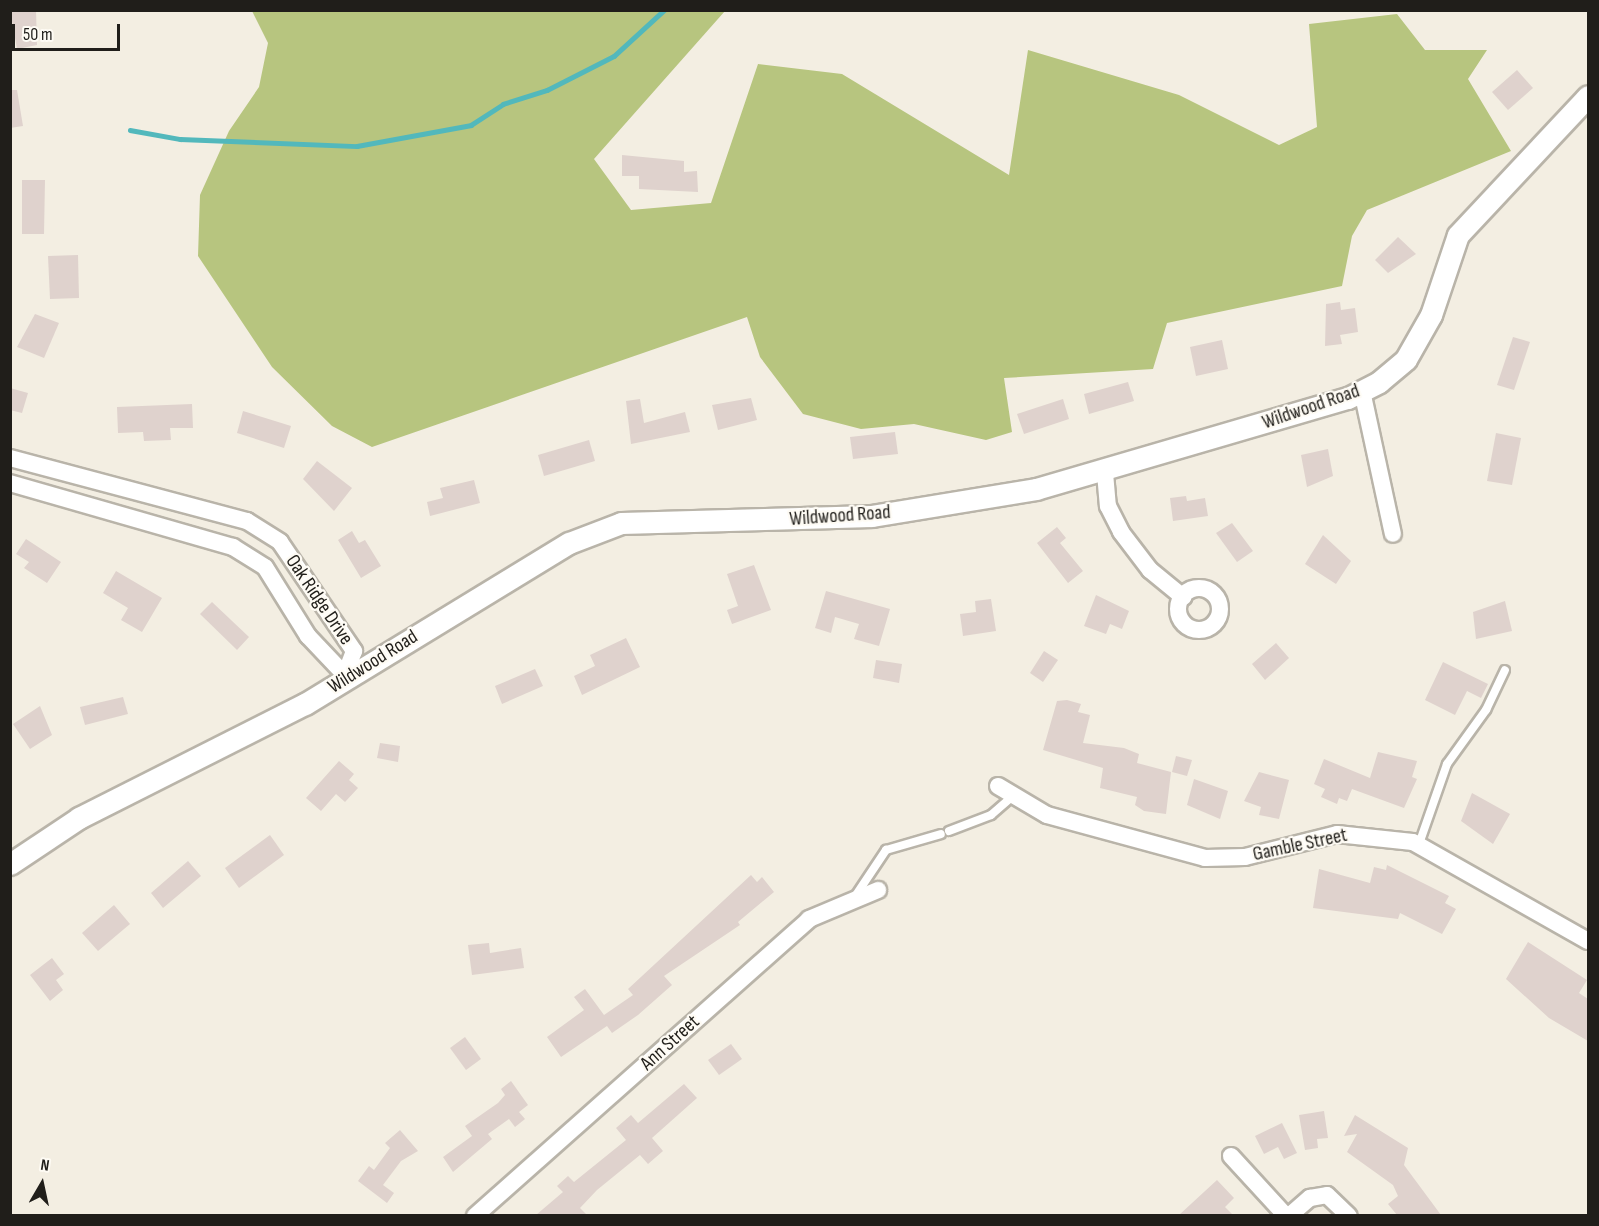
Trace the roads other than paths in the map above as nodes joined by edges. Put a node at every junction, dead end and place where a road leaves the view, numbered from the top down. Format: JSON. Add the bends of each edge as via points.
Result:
{"nodes":[{"id":1,"x":1588,"y":96,"type":"edge"},
{"id":2,"x":1362,"y":391,"type":"junction"},
{"id":3,"x":10,"y":458,"type":"edge"},
{"id":4,"x":1105,"y":473,"type":"junction"},
{"id":5,"x":68,"y":477,"type":"junction"},
{"id":6,"x":10,"y":483,"type":"edge"},
{"id":7,"x":61,"y":502,"type":"junction"},
{"id":8,"x":196,"y":507,"type":"junction"},
{"id":9,"x":1394,"y":534,"type":"dead end"},
{"id":10,"x":189,"y":535,"type":"junction"},
{"id":11,"x":1183,"y":597,"type":"dead end"},
{"id":12,"x":1505,"y":670,"type":"dead end"},
{"id":13,"x":345,"y":675,"type":"junction"},
{"id":14,"x":998,"y":786,"type":"dead end"},
{"id":15,"x":1013,"y":796,"type":"junction"},
{"id":16,"x":1419,"y":844,"type":"junction"},
{"id":17,"x":10,"y":864,"type":"edge"},
{"id":18,"x":878,"y":890,"type":"dead end"},
{"id":19,"x":852,"y":901,"type":"junction"},
{"id":20,"x":1588,"y":941,"type":"edge"},
{"id":21,"x":1231,"y":1156,"type":"dead end"},
{"id":22,"x":475,"y":1215,"type":"edge"},
{"id":23,"x":1288,"y":1215,"type":"edge"},
{"id":24,"x":1349,"y":1215,"type":"edge"}],
"edges":[{"from":1,"to":2,"type":"street","name":"Wildwood Road","via":[[1458,235],[1431,315],[1406,359]]},
{"from":2,"to":4,"type":"street","name":"Wildwood Road"},
{"from":2,"to":9,"type":"street"},
{"from":3,"to":5,"type":"street","name":"Oak Ridge Drive"},
{"from":4,"to":11,"type":"street","via":[[1108,506],[1121,532],[1150,570]]},
{"from":4,"to":13,"type":"street","name":"Wildwood Road","via":[[872,516],[621,523],[569,543]]},
{"from":5,"to":7,"type":"street"},
{"from":5,"to":8,"type":"street","name":"Oak Ridge Drive"},
{"from":6,"to":7,"type":"street","name":"Oak Ridge Drive"},
{"from":7,"to":10,"type":"street","name":"Oak Ridge Drive"},
{"from":8,"to":10,"type":"street"},
{"from":8,"to":13,"type":"street","name":"Oak Ridge Drive","via":[[247,520],[280,542],[354,651]]},
{"from":10,"to":13,"type":"street","name":"Oak Ridge Drive","via":[[233,547],[265,567],[308,636]]},
{"from":12,"to":16,"type":"lane","via":[[1486,710],[1447,764]]},
{"from":13,"to":17,"type":"street","name":"Wildwood Road","via":[[305,704],[80,818]]},
{"from":14,"to":15,"type":"street","name":"Gamble Street"},
{"from":15,"to":16,"type":"street","name":"Gamble Street","via":[[1047,815],[1205,858],[1245,857],[1337,834],[1390,836]]},
{"from":15,"to":19,"type":"lane","via":[[991,815],[886,850]]},
{"from":16,"to":20,"type":"street","name":"Gamble Street"},
{"from":18,"to":19,"type":"street","name":"Ann Street"},
{"from":19,"to":22,"type":"street","name":"Ann Street","via":[[809,919]]},
{"from":21,"to":23,"type":"street"},
{"from":23,"to":24,"type":"street","via":[[1310,1198],[1327,1195]]}]}
